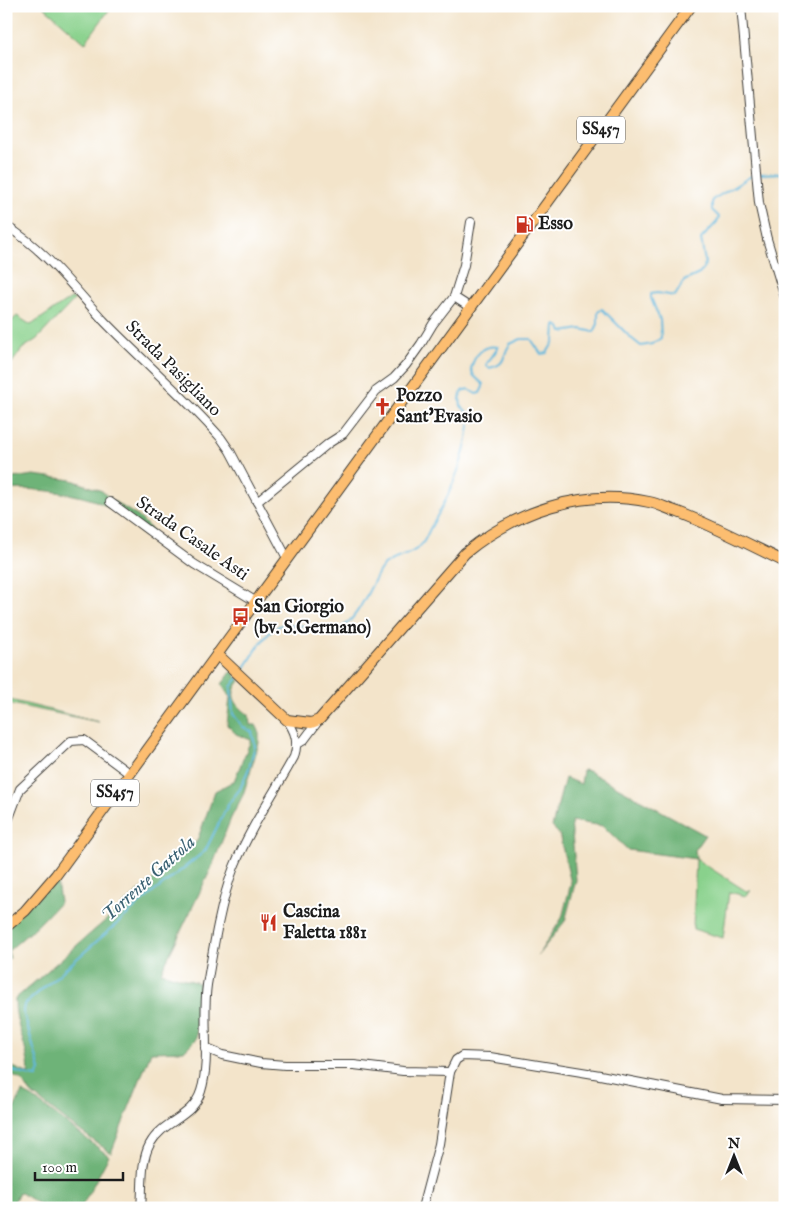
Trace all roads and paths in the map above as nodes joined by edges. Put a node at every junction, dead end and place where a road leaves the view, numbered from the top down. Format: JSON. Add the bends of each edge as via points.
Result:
{"nodes":[{"id":1,"x":691,"y":6,"type":"edge"},
{"id":2,"x":741,"y":6,"type":"edge"},
{"id":3,"x":471,"y":222,"type":"dead end"},
{"id":4,"x":6,"y":226,"type":"edge"},
{"id":5,"x":454,"y":297,"type":"junction"},
{"id":6,"x":785,"y":298,"type":"edge"},
{"id":7,"x":471,"y":308,"type":"junction"},
{"id":8,"x":110,"y":502,"type":"dead end"},
{"id":9,"x":257,"y":502,"type":"junction"},
{"id":10,"x":287,"y":558,"type":"junction"},
{"id":11,"x":785,"y":562,"type":"edge"},
{"id":12,"x":256,"y":601,"type":"junction"},
{"id":13,"x":217,"y":654,"type":"junction"},
{"id":14,"x":287,"y":720,"type":"junction"},
{"id":15,"x":319,"y":720,"type":"junction"},
{"id":16,"x":296,"y":745,"type":"junction"},
{"id":17,"x":130,"y":774,"type":"junction"},
{"id":18,"x":6,"y":826,"type":"edge"},
{"id":19,"x":6,"y":927,"type":"edge"},
{"id":20,"x":205,"y":1048,"type":"junction"},
{"id":21,"x":450,"y":1072,"type":"junction"},
{"id":22,"x":785,"y":1100,"type":"edge"},
{"id":23,"x":141,"y":1208,"type":"edge"},
{"id":24,"x":422,"y":1208,"type":"edge"}],
"edges":[{"from":1,"to":7,"type":"main road","number":"SS457"},
{"from":2,"to":6,"type":"street","via":[[759,203]]},
{"from":3,"to":5,"type":"street","via":[[464,266]]},
{"from":4,"to":9,"type":"street","name":"Strada Pasigliano","via":[[41,254],[213,429],[230,451]]},
{"from":5,"to":7,"type":"street"},
{"from":5,"to":9,"type":"street","via":[[406,365],[376,391],[343,434]]},
{"from":7,"to":10,"type":"main road","number":"SS457"},
{"from":8,"to":12,"type":"street","name":"Strada Casale Asti","via":[[194,564]]},
{"from":9,"to":10,"type":"street","name":"Strada Pasigliano"},
{"from":10,"to":12,"type":"main road","number":"SS457"},
{"from":11,"to":15,"type":"main road","via":[[651,502],[624,498],[594,499],[568,501],[541,509],[497,530],[465,553]]},
{"from":12,"to":13,"type":"main road","number":"SS457"},
{"from":13,"to":14,"type":"main road"},
{"from":13,"to":17,"type":"main road","number":"SS457"},
{"from":14,"to":15,"type":"main road","via":[[311,723]]},
{"from":14,"to":16,"type":"street","via":[[294,732]]},
{"from":15,"to":16,"type":"street","via":[[304,740]]},
{"from":16,"to":20,"type":"street","via":[[290,764],[233,868],[204,1005]]},
{"from":17,"to":18,"type":"street","via":[[84,740],[71,741],[20,789]]},
{"from":17,"to":19,"type":"main road","number":"SS457","via":[[41,893]]},
{"from":20,"to":21,"type":"street","via":[[261,1063]]},
{"from":20,"to":23,"type":"street","via":[[201,1093],[184,1115],[162,1130],[148,1146]]},
{"from":21,"to":22,"type":"street","via":[[462,1056],[490,1057],[722,1099]]},
{"from":21,"to":24,"type":"street","via":[[439,1144]]}]}
